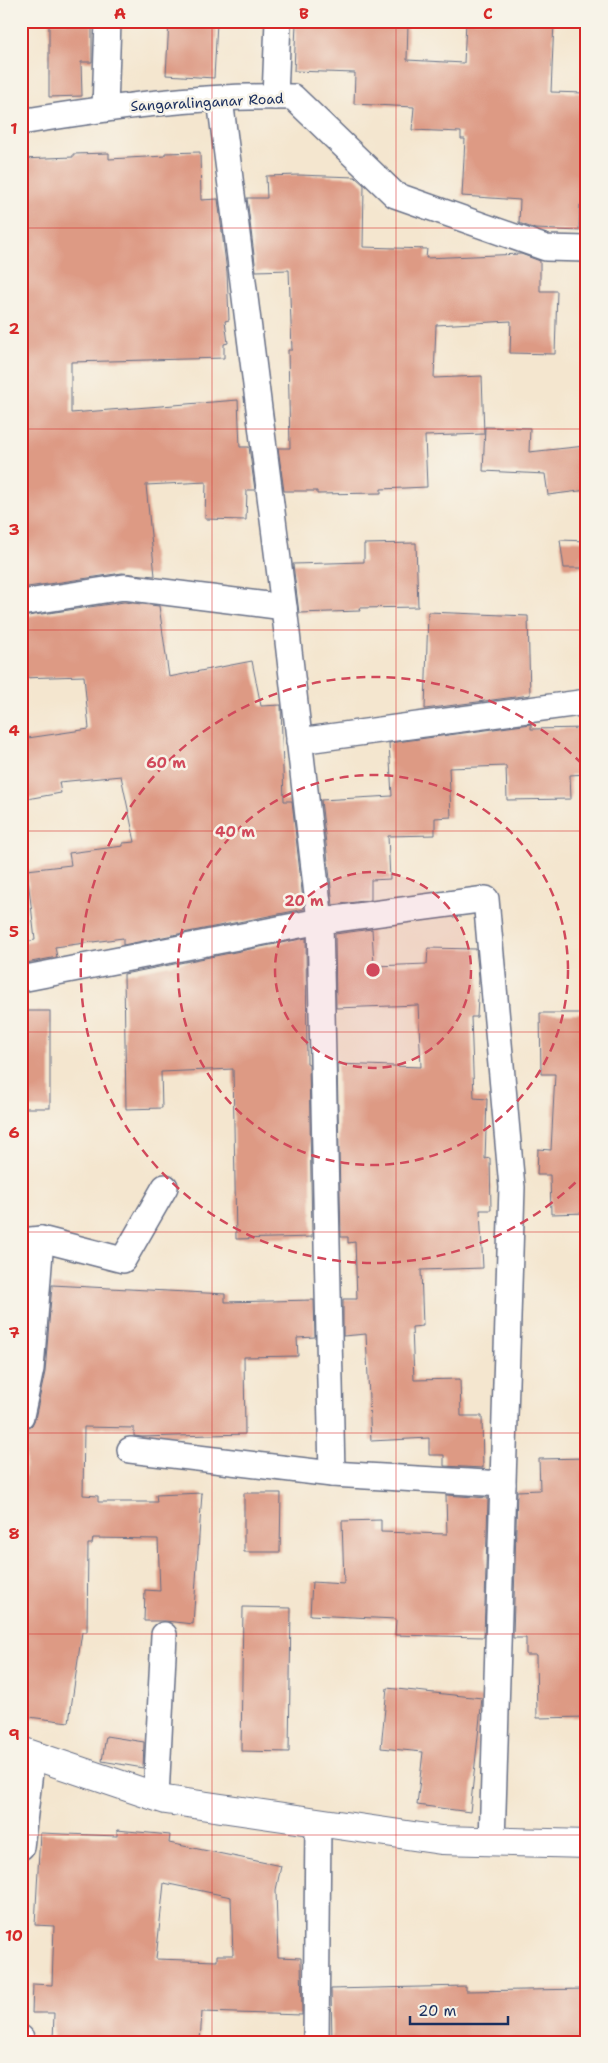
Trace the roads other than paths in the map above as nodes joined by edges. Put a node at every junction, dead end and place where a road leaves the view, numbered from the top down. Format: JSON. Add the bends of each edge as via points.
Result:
{"nodes":[{"id":1,"x":108,"y":21,"type":"edge"},
{"id":2,"x":278,"y":21,"type":"edge"},
{"id":3,"x":275,"y":97,"type":"junction"},
{"id":4,"x":220,"y":99,"type":"junction"},
{"id":5,"x":105,"y":108,"type":"junction"},
{"id":6,"x":21,"y":122,"type":"edge"},
{"id":7,"x":587,"y":249,"type":"edge"},
{"id":8,"x":21,"y":603,"type":"edge"},
{"id":9,"x":284,"y":607,"type":"junction"},
{"id":10,"x":587,"y":702,"type":"edge"},
{"id":11,"x":299,"y":740,"type":"junction"},
{"id":12,"x":320,"y":921,"type":"junction"},
{"id":13,"x":21,"y":979,"type":"edge"},
{"id":14,"x":165,"y":1187,"type":"dead end"},
{"id":15,"x":31,"y":1240,"type":"edge"},
{"id":16,"x":21,"y":1416,"type":"edge"},
{"id":17,"x":130,"y":1450,"type":"dead end"},
{"id":18,"x":332,"y":1474,"type":"junction"},
{"id":19,"x":503,"y":1484,"type":"junction"},
{"id":20,"x":164,"y":1635,"type":"dead end"},
{"id":21,"x":26,"y":1753,"type":"edge"},
{"id":22,"x":156,"y":1797,"type":"junction"},
{"id":23,"x":318,"y":1823,"type":"junction"},
{"id":24,"x":492,"y":1842,"type":"junction"},
{"id":25,"x":587,"y":1844,"type":"edge"},
{"id":26,"x":21,"y":1848,"type":"edge"},
{"id":27,"x":21,"y":2038,"type":"edge"},
{"id":28,"x":22,"y":2042,"type":"edge"},
{"id":29,"x":316,"y":2042,"type":"edge"}],
"edges":[{"from":1,"to":5,"type":"street"},
{"from":2,"to":3,"type":"street"},
{"from":3,"to":4,"type":"street","name":"Sangaralinganar Road"},
{"from":3,"to":7,"type":"street","name":"Sangaralinganar Road","via":[[293,98],[395,195],[546,248]]},
{"from":4,"to":5,"type":"street","name":"Sangaralinganar Road"},
{"from":4,"to":9,"type":"street"},
{"from":5,"to":6,"type":"street","name":"Sangaralinganar Road"},
{"from":8,"to":9,"type":"street","via":[[124,587]]},
{"from":9,"to":11,"type":"street"},
{"from":10,"to":11,"type":"street"},
{"from":11,"to":12,"type":"street"},
{"from":12,"to":13,"type":"street"},
{"from":12,"to":18,"type":"street"},
{"from":12,"to":19,"type":"street","via":[[486,899],[512,1187]]},
{"from":14,"to":15,"type":"street","via":[[123,1260]]},
{"from":15,"to":16,"type":"street","via":[[31,1369]]},
{"from":17,"to":18,"type":"street"},
{"from":18,"to":19,"type":"street"},
{"from":19,"to":24,"type":"street"},
{"from":20,"to":22,"type":"street"},
{"from":21,"to":22,"type":"street"},
{"from":21,"to":26,"type":"street"},
{"from":22,"to":23,"type":"street"},
{"from":23,"to":24,"type":"street","via":[[441,1840]]},
{"from":23,"to":29,"type":"street"},
{"from":24,"to":25,"type":"street"},
{"from":27,"to":28,"type":"street"}]}
